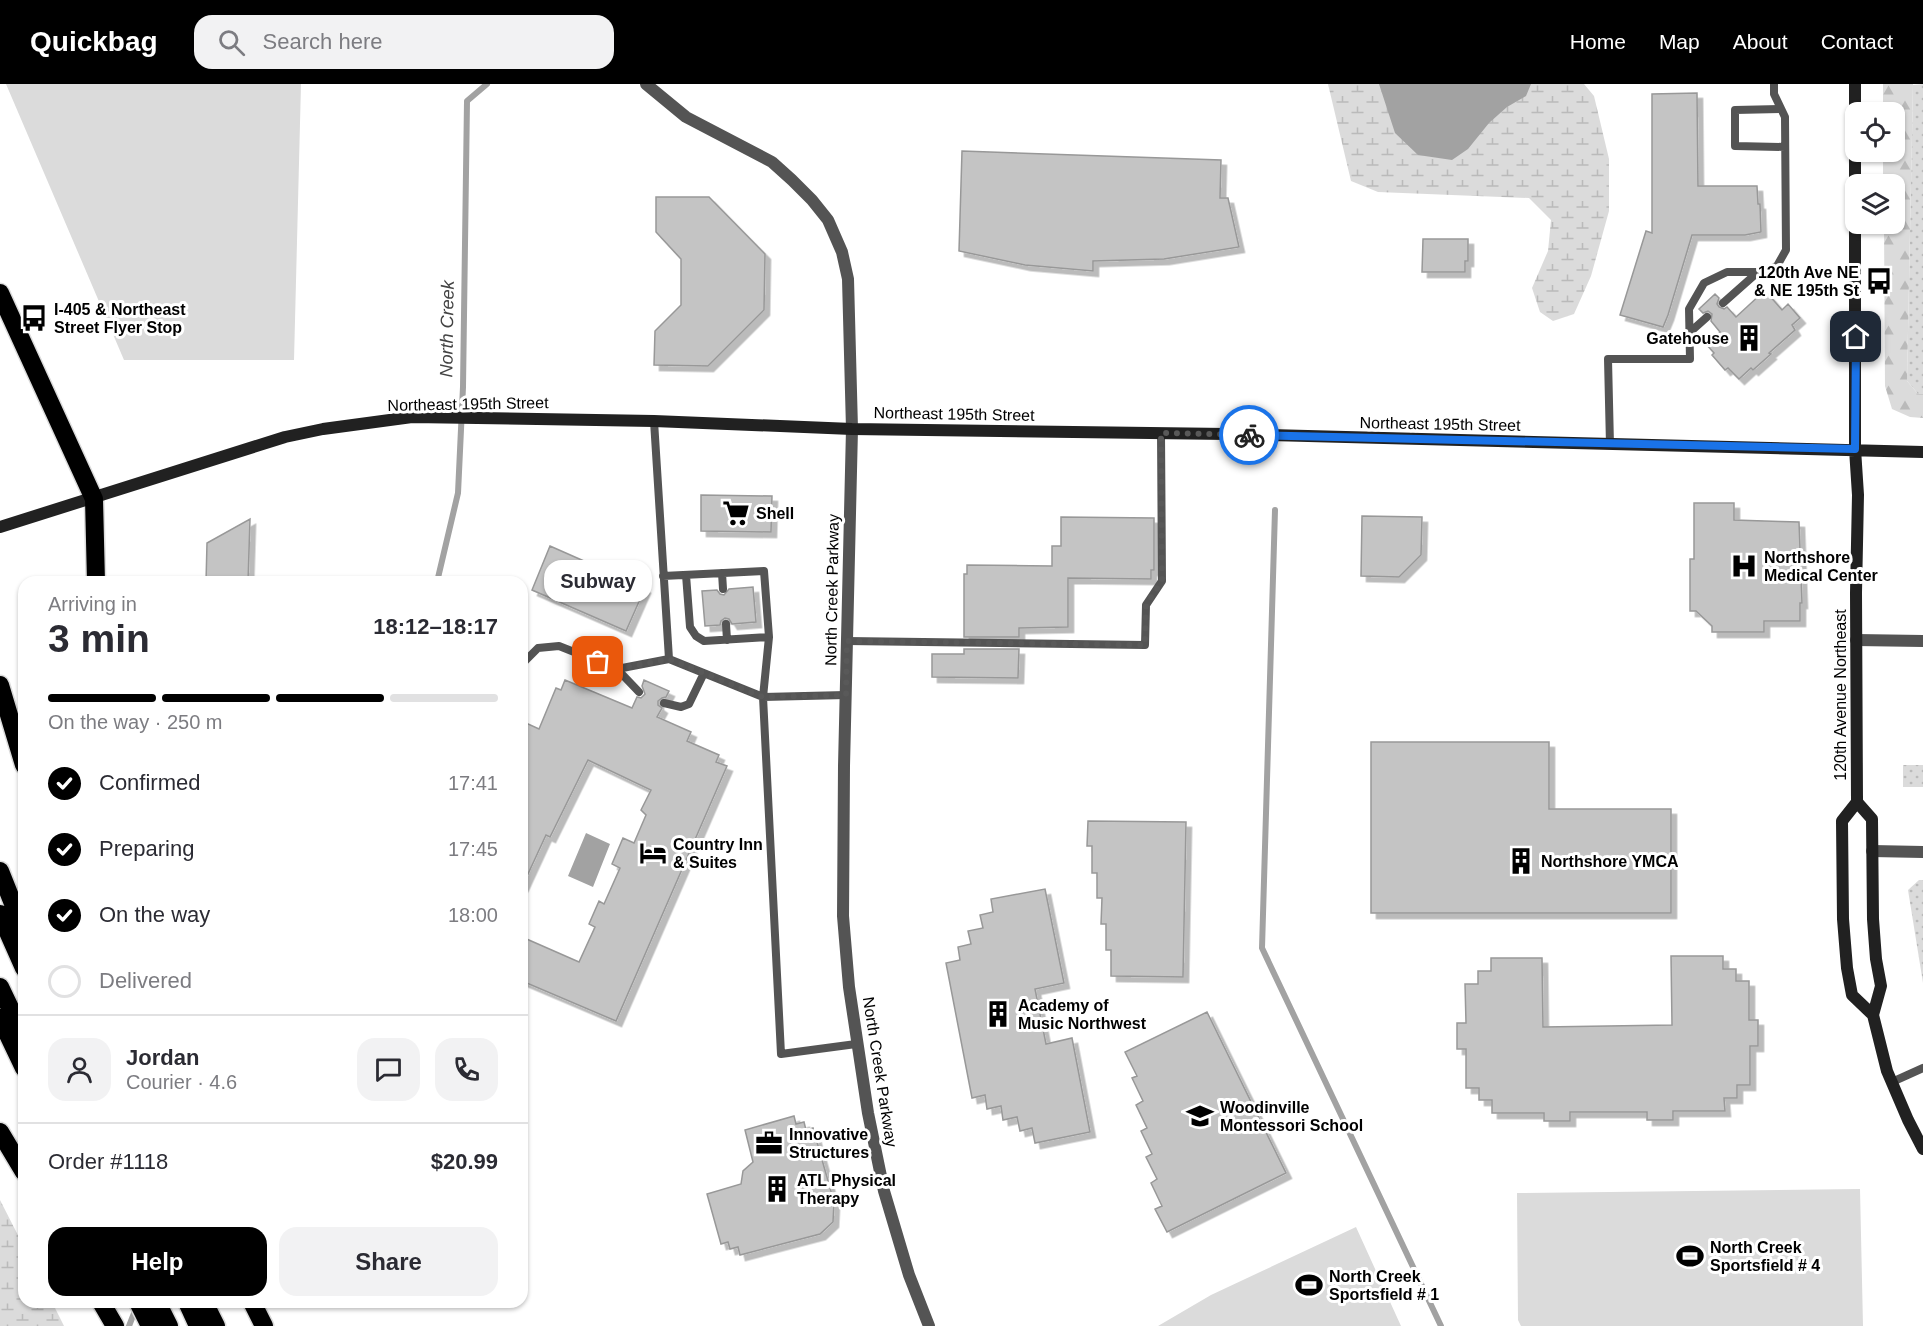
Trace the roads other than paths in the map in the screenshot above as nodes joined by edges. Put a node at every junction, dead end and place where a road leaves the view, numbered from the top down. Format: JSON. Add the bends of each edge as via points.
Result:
{"nodes":[{"id":1,"x":646,"y":84,"type":"edge"},
{"id":2,"x":1774,"y":84,"type":"edge"},
{"id":3,"x":1855,"y":84,"type":"edge"},
{"id":4,"x":1781,"y":109,"type":"junction"},
{"id":5,"x":1785,"y":147,"type":"junction"},
{"id":6,"x":1758,"y":272,"type":"junction"},
{"id":7,"x":0,"y":293,"type":"edge"},
{"id":8,"x":1724,"y":303,"type":"dead end"},
{"id":9,"x":1707,"y":317,"type":"dead end"},
{"id":10,"x":1689,"y":333,"type":"junction"},
{"id":11,"x":654,"y":421,"type":"junction"},
{"id":12,"x":852,"y":429,"type":"junction"},
{"id":13,"x":1161,"y":433,"type":"junction"},
{"id":14,"x":1610,"y":445,"type":"junction"},
{"id":15,"x":1855,"y":449,"type":"junction"},
{"id":16,"x":1923,"y":452,"type":"edge"},
{"id":17,"x":94,"y":499,"type":"junction"},
{"id":18,"x":0,"y":527,"type":"edge"},
{"id":19,"x":722,"y":573,"type":"junction"},
{"id":20,"x":686,"y":575,"type":"junction"},
{"id":21,"x":96,"y":576,"type":"edge"},
{"id":22,"x":663,"y":576,"type":"junction"},
{"id":23,"x":723,"y":589,"type":"dead end"},
{"id":24,"x":726,"y":624,"type":"dead end"},
{"id":25,"x":769,"y":637,"type":"junction"},
{"id":26,"x":727,"y":640,"type":"junction"},
{"id":27,"x":1856,"y":640,"type":"junction"},
{"id":28,"x":847,"y":641,"type":"junction"},
{"id":29,"x":1923,"y":641,"type":"edge"},
{"id":30,"x":528,"y":658,"type":"edge"},
{"id":31,"x":669,"y":659,"type":"junction"},
{"id":32,"x":618,"y":669,"type":"junction"},
{"id":33,"x":704,"y":673,"type":"junction"},
{"id":34,"x":0,"y":686,"type":"edge"},
{"id":35,"x":639,"y":692,"type":"dead end"},
{"id":36,"x":846,"y":695,"type":"junction"},
{"id":37,"x":763,"y":697,"type":"junction"},
{"id":38,"x":664,"y":703,"type":"dead end"},
{"id":39,"x":18,"y":745,"type":"edge"},
{"id":40,"x":1857,"y":802,"type":"junction"},
{"id":41,"x":1872,"y":851,"type":"junction"},
{"id":42,"x":1923,"y":852,"type":"edge"},
{"id":43,"x":0,"y":871,"type":"edge"},
{"id":44,"x":0,"y":914,"type":"edge"},
{"id":45,"x":18,"y":916,"type":"edge"},
{"id":46,"x":18,"y":954,"type":"edge"},
{"id":47,"x":0,"y":987,"type":"edge"},
{"id":48,"x":1873,"y":1015,"type":"junction"},
{"id":49,"x":0,"y":1018,"type":"edge"},
{"id":50,"x":18,"y":1024,"type":"edge"},
{"id":51,"x":856,"y":1044,"type":"junction"},
{"id":52,"x":18,"y":1056,"type":"edge"},
{"id":53,"x":1923,"y":1068,"type":"edge"},
{"id":54,"x":1892,"y":1082,"type":"junction"},
{"id":55,"x":0,"y":1132,"type":"edge"},
{"id":56,"x":1923,"y":1149,"type":"edge"},
{"id":57,"x":18,"y":1162,"type":"edge"},
{"id":58,"x":104,"y":1308,"type":"edge"},
{"id":59,"x":141,"y":1308,"type":"edge"},
{"id":60,"x":160,"y":1308,"type":"edge"},
{"id":61,"x":190,"y":1308,"type":"edge"},
{"id":62,"x":207,"y":1308,"type":"edge"},
{"id":63,"x":255,"y":1308,"type":"edge"},
{"id":64,"x":115,"y":1326,"type":"edge"},
{"id":65,"x":150,"y":1326,"type":"edge"},
{"id":66,"x":169,"y":1326,"type":"edge"},
{"id":67,"x":198,"y":1326,"type":"edge"},
{"id":68,"x":216,"y":1326,"type":"edge"},
{"id":69,"x":264,"y":1326,"type":"edge"},
{"id":70,"x":929,"y":1326,"type":"edge"}],
"edges":[{"from":1,"to":12,"type":"street","name":"North Creek Parkway","via":[[686,117],[772,162],[828,220],[848,279]]},
{"from":2,"to":4,"type":"lane"},
{"from":3,"to":15,"type":"main road","name":"120th Avenue Northeast"},
{"from":4,"to":5,"type":"lane","via":[[1785,117]]},
{"from":4,"to":5,"type":"lane","via":[[1735,110],[1735,146]]},
{"from":5,"to":6,"type":"lane","via":[[1786,250],[1776,266]]},
{"from":6,"to":8,"type":"lane"},
{"from":6,"to":10,"type":"lane","via":[[1727,272],[1704,284],[1689,309]]},
{"from":7,"to":17,"type":"highway"},
{"from":9,"to":10,"type":"lane"},
{"from":10,"to":14,"type":"lane","via":[[1690,359],[1608,359]]},
{"from":11,"to":12,"type":"main road","name":"Northeast 195th Street"},
{"from":11,"to":17,"type":"main road","name":"Northeast 195th Street","via":[[412,417],[323,429],[147,479]]},
{"from":11,"to":22,"type":"lane"},
{"from":12,"to":13,"type":"main road","name":"Northeast 195th Street"},
{"from":12,"to":28,"type":"street","name":"North Creek Parkway"},
{"from":13,"to":14,"type":"main road","name":"Northeast 195th Street"},
{"from":13,"to":28,"type":"lane","via":[[1162,581],[1146,605],[1145,645]]},
{"from":14,"to":15,"type":"main road","name":"Northeast 195th Street"},
{"from":15,"to":16,"type":"main road","name":"Northeast 195th Street"},
{"from":15,"to":27,"type":"main road","name":"120th Avenue Northeast"},
{"from":17,"to":18,"type":"main road","name":"Northeast 195th Street"},
{"from":17,"to":21,"type":"highway"},
{"from":19,"to":20,"type":"lane"},
{"from":19,"to":23,"type":"lane"},
{"from":19,"to":25,"type":"lane","via":[[764,571]]},
{"from":20,"to":22,"type":"lane"},
{"from":20,"to":26,"type":"lane","via":[[690,627],[704,641]]},
{"from":22,"to":31,"type":"lane"},
{"from":24,"to":26,"type":"lane"},
{"from":25,"to":26,"type":"lane"},
{"from":25,"to":37,"type":"lane"},
{"from":27,"to":29,"type":"street"},
{"from":27,"to":40,"type":"main road","name":"120th Avenue Northeast"},
{"from":28,"to":36,"type":"street","name":"North Creek Parkway"},
{"from":30,"to":32,"type":"lane","via":[[538,648],[559,646]]},
{"from":31,"to":32,"type":"lane"},
{"from":31,"to":33,"type":"lane"},
{"from":32,"to":35,"type":"lane"},
{"from":33,"to":37,"type":"lane"},
{"from":33,"to":38,"type":"lane","via":[[689,704],[681,707]]},
{"from":34,"to":39,"type":"highway"},
{"from":36,"to":37,"type":"lane"},
{"from":36,"to":51,"type":"street","name":"North Creek Parkway","via":[[843,916]]},
{"from":37,"to":51,"type":"lane","via":[[781,1054]]},
{"from":40,"to":41,"type":"main road","name":"120th Avenue Northeast","via":[[1872,819]]},
{"from":40,"to":48,"type":"main road","name":"120th Avenue Northeast","via":[[1842,820],[1845,949],[1852,995]]},
{"from":41,"to":42,"type":"street"},
{"from":41,"to":48,"type":"main road","name":"120th Avenue Northeast","via":[[1873,919],[1881,987]]},
{"from":43,"to":45,"type":"highway"},
{"from":44,"to":46,"type":"highway"},
{"from":47,"to":50,"type":"highway"},
{"from":48,"to":54,"type":"main road","name":"120th Avenue Northeast"},
{"from":49,"to":52,"type":"highway"},
{"from":51,"to":70,"type":"street","name":"North Creek Parkway","via":[[884,1191]]},
{"from":53,"to":54,"type":"lane"},
{"from":54,"to":56,"type":"main road","name":"120th Avenue Northeast"},
{"from":55,"to":57,"type":"highway"},
{"from":58,"to":64,"type":"highway"},
{"from":59,"to":65,"type":"highway"},
{"from":60,"to":66,"type":"highway"},
{"from":61,"to":67,"type":"highway"},
{"from":62,"to":68,"type":"highway"},
{"from":63,"to":69,"type":"highway"}]}
